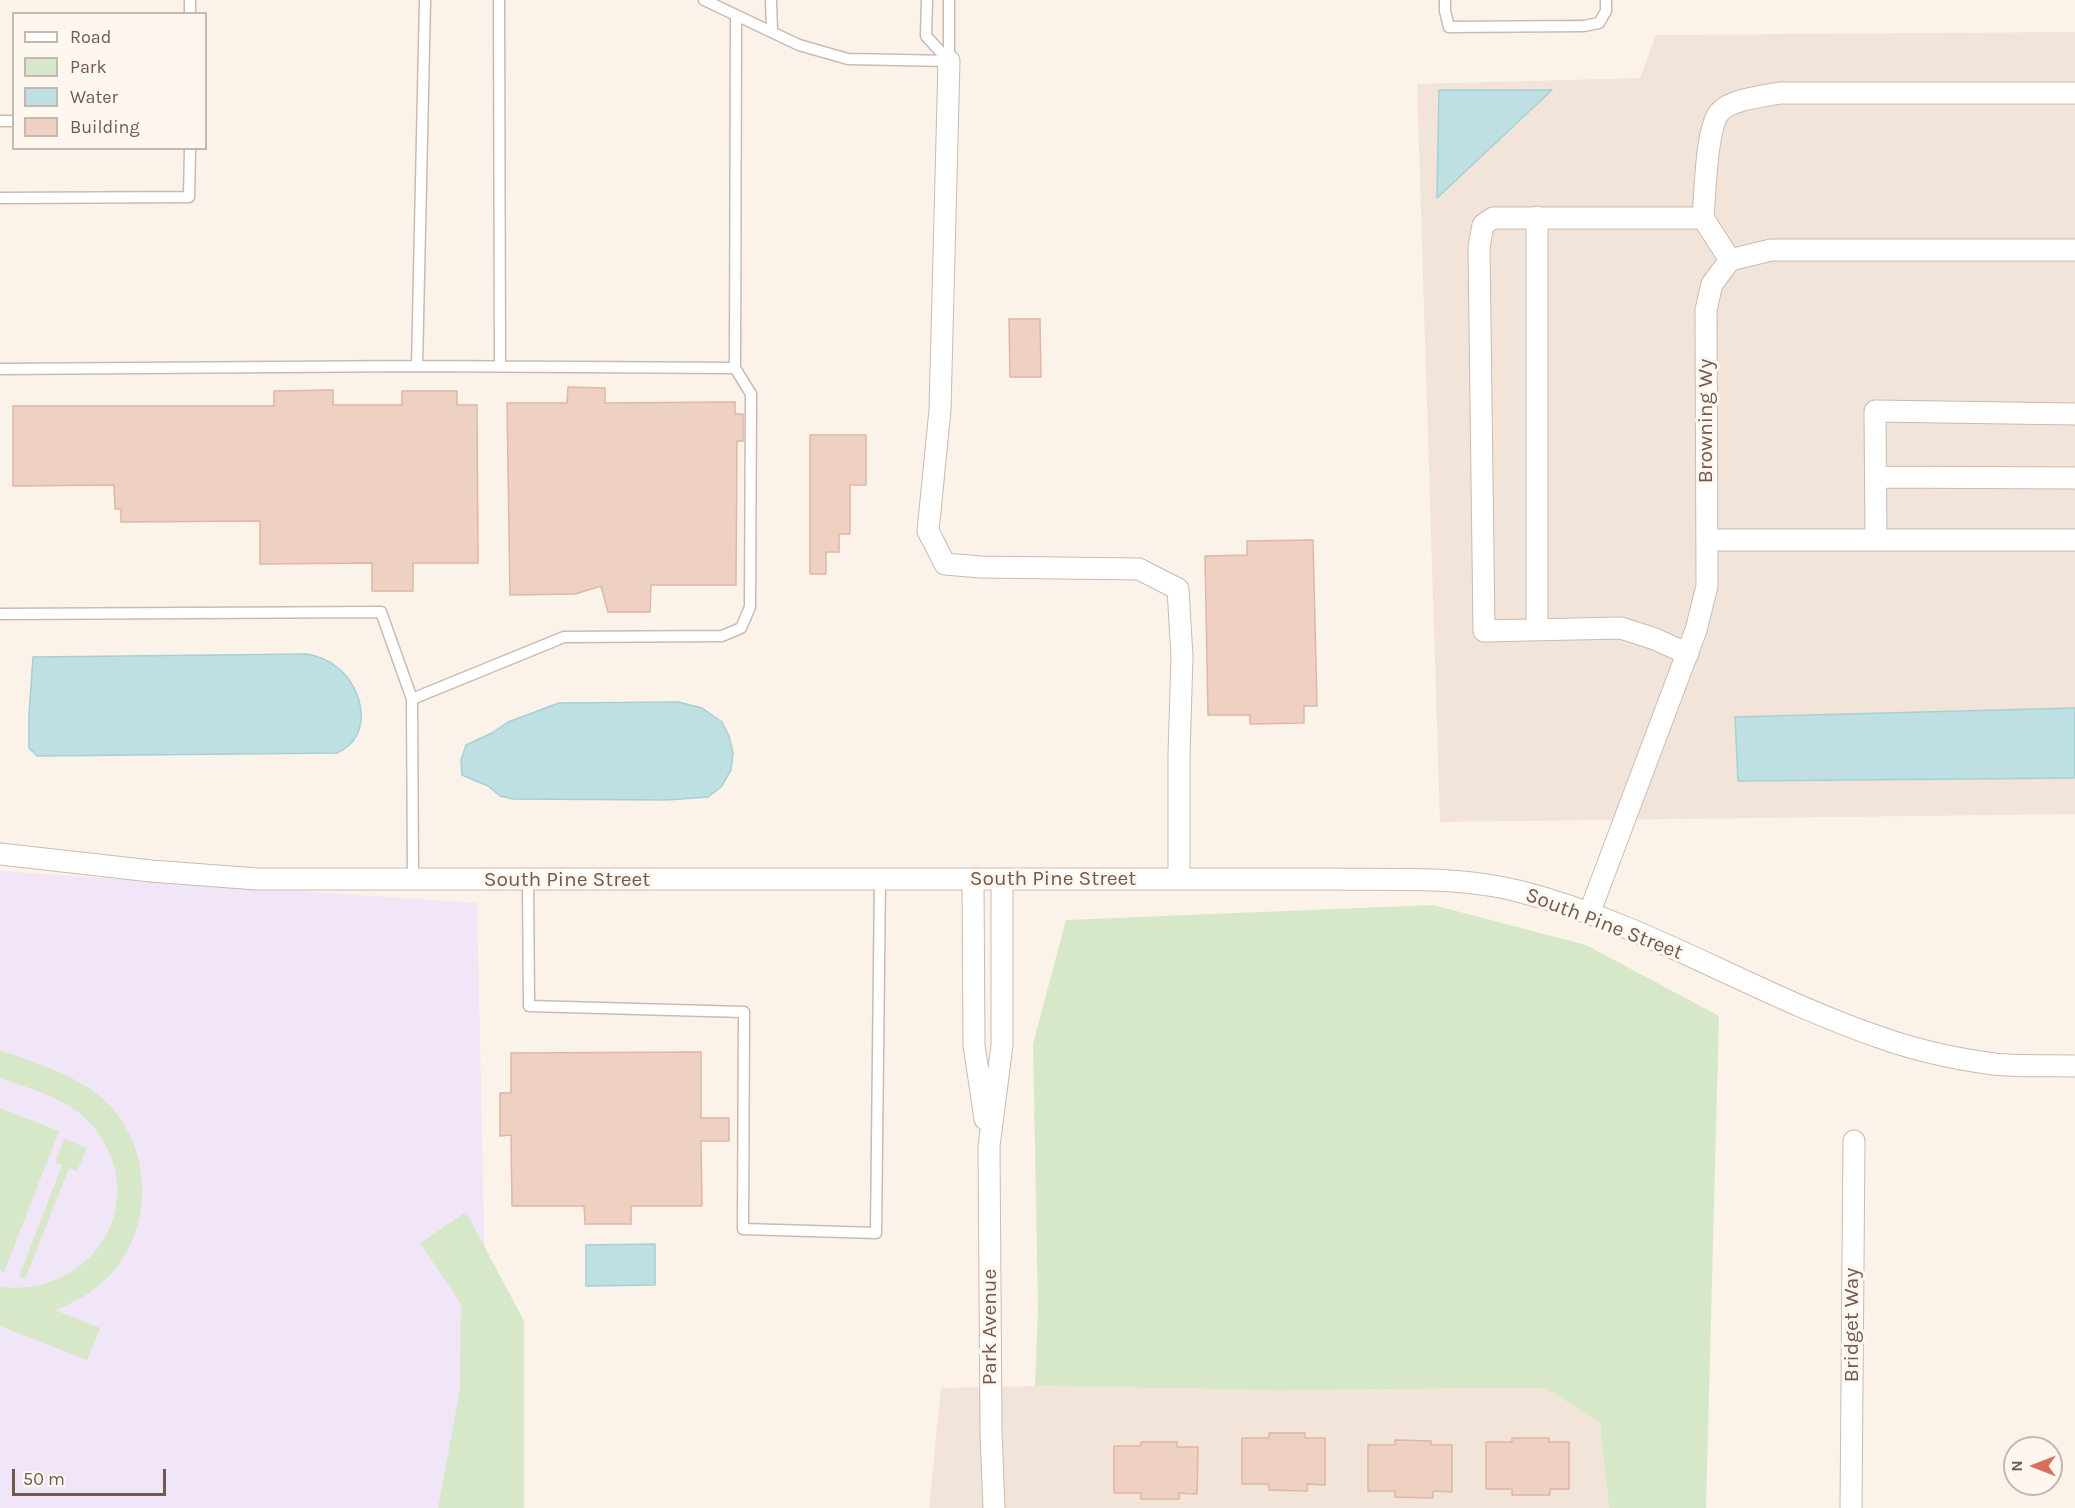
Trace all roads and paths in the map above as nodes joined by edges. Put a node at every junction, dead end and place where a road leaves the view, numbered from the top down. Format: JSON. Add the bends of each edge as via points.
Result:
{"nodes":[{"id":1,"x":425,"y":0,"type":"edge"},
{"id":2,"x":499,"y":0,"type":"edge"},
{"id":3,"x":704,"y":0,"type":"edge"},
{"id":4,"x":771,"y":0,"type":"edge"},
{"id":5,"x":927,"y":0,"type":"edge"},
{"id":6,"x":949,"y":0,"type":"edge"},
{"id":7,"x":1444,"y":0,"type":"edge"},
{"id":8,"x":1606,"y":0,"type":"edge"},
{"id":9,"x":736,"y":15,"type":"junction"},
{"id":10,"x":772,"y":32,"type":"junction"},
{"id":11,"x":949,"y":61,"type":"junction"},
{"id":12,"x":2075,"y":93,"type":"edge"},
{"id":13,"x":189,"y":150,"type":"edge"},
{"id":14,"x":0,"y":198,"type":"edge"},
{"id":15,"x":1537,"y":217,"type":"junction"},
{"id":16,"x":1703,"y":218,"type":"junction"},
{"id":17,"x":2075,"y":250,"type":"edge"},
{"id":18,"x":1730,"y":260,"type":"junction"},
{"id":19,"x":417,"y":366,"type":"junction"},
{"id":20,"x":500,"y":367,"type":"junction"},
{"id":21,"x":735,"y":368,"type":"junction"},
{"id":22,"x":0,"y":369,"type":"edge"},
{"id":23,"x":2075,"y":414,"type":"edge"},
{"id":24,"x":1876,"y":477,"type":"junction"},
{"id":25,"x":2075,"y":478,"type":"edge"},
{"id":26,"x":1707,"y":540,"type":"junction"},
{"id":27,"x":1876,"y":540,"type":"junction"},
{"id":28,"x":2075,"y":540,"type":"edge"},
{"id":29,"x":0,"y":614,"type":"edge"},
{"id":30,"x":1537,"y":630,"type":"junction"},
{"id":31,"x":1688,"y":654,"type":"junction"},
{"id":32,"x":412,"y":699,"type":"junction"},
{"id":33,"x":0,"y":854,"type":"edge"},
{"id":34,"x":880,"y":878,"type":"junction"},
{"id":35,"x":413,"y":879,"type":"junction"},
{"id":36,"x":973,"y":879,"type":"junction"},
{"id":37,"x":1002,"y":879,"type":"junction"},
{"id":38,"x":1179,"y":879,"type":"junction"},
{"id":39,"x":528,"y":880,"type":"junction"},
{"id":40,"x":1589,"y":914,"type":"junction"},
{"id":41,"x":2075,"y":1066,"type":"edge"},
{"id":42,"x":1854,"y":1141,"type":"dead end"},
{"id":43,"x":989,"y":1146,"type":"junction"},
{"id":44,"x":994,"y":1508,"type":"edge"},
{"id":45,"x":1851,"y":1508,"type":"edge"}],
"edges":[{"from":1,"to":19,"type":"lane"},
{"from":2,"to":20,"type":"lane"},
{"from":3,"to":9,"type":"lane"},
{"from":4,"to":10,"type":"lane"},
{"from":5,"to":11,"type":"lane","via":[[926,36]]},
{"from":6,"to":11,"type":"lane"},
{"from":7,"to":8,"type":"lane","via":[[1449,27],[1584,26],[1599,23],[1606,11]]},
{"from":9,"to":10,"type":"lane"},
{"from":9,"to":21,"type":"lane"},
{"from":10,"to":11,"type":"lane","via":[[799,45],[848,59]]},
{"from":11,"to":38,"type":"street","via":[[940,410],[928,531],[945,564],[1139,570],[1178,589],[1182,657]]},
{"from":12,"to":16,"type":"street","via":[[1780,93],[1742,99],[1719,112],[1709,141]]},
{"from":13,"to":14,"type":"lane","via":[[189,197]]},
{"from":15,"to":16,"type":"street"},
{"from":15,"to":30,"type":"street"},
{"from":15,"to":30,"type":"street","via":[[1493,218],[1484,225],[1479,247],[1484,631]]},
{"from":16,"to":18,"type":"street"},
{"from":17,"to":18,"type":"street","via":[[1771,249]]},
{"from":18,"to":26,"type":"street","name":"Browning Wy","via":[[1712,284],[1706,310]]},
{"from":19,"to":20,"type":"lane"},
{"from":19,"to":22,"type":"lane"},
{"from":20,"to":21,"type":"lane"},
{"from":21,"to":32,"type":"lane","via":[[751,394],[750,607],[741,628],[722,636],[564,637]]},
{"from":23,"to":24,"type":"street","via":[[1875,411]]},
{"from":24,"to":25,"type":"street"},
{"from":24,"to":27,"type":"street"},
{"from":26,"to":27,"type":"street"},
{"from":26,"to":31,"type":"street","name":"Browning Wy","via":[[1707,586]]},
{"from":27,"to":28,"type":"street"},
{"from":29,"to":32,"type":"lane","via":[[381,612]]},
{"from":30,"to":31,"type":"street","via":[[1621,628]]},
{"from":31,"to":40,"type":"street","name":"Browning Wy"},
{"from":32,"to":35,"type":"lane"},
{"from":33,"to":35,"type":"street","name":"South Pine Street","via":[[257,879]]},
{"from":34,"to":36,"type":"street","name":"South Pine Street"},
{"from":34,"to":39,"type":"street","name":"South Pine Street"},
{"from":34,"to":39,"type":"lane","via":[[876,1233],[743,1229],[744,1012],[529,1006]]},
{"from":35,"to":39,"type":"street","name":"South Pine Street"},
{"from":36,"to":37,"type":"street","name":"South Pine Street"},
{"from":36,"to":43,"type":"street","name":"Park Avenue","via":[[974,1046]]},
{"from":37,"to":38,"type":"street","name":"South Pine Street"},
{"from":37,"to":43,"type":"street","name":"Park Avenue","via":[[1002,1045]]},
{"from":38,"to":40,"type":"street","name":"South Pine Street","via":[[1439,880],[1519,891]]},
{"from":40,"to":41,"type":"street","name":"South Pine Street","via":[[1880,1038],[1995,1064]]},
{"from":42,"to":45,"type":"street","name":"Bridget Way"},
{"from":43,"to":44,"type":"street","name":"Park Avenue"}]}
